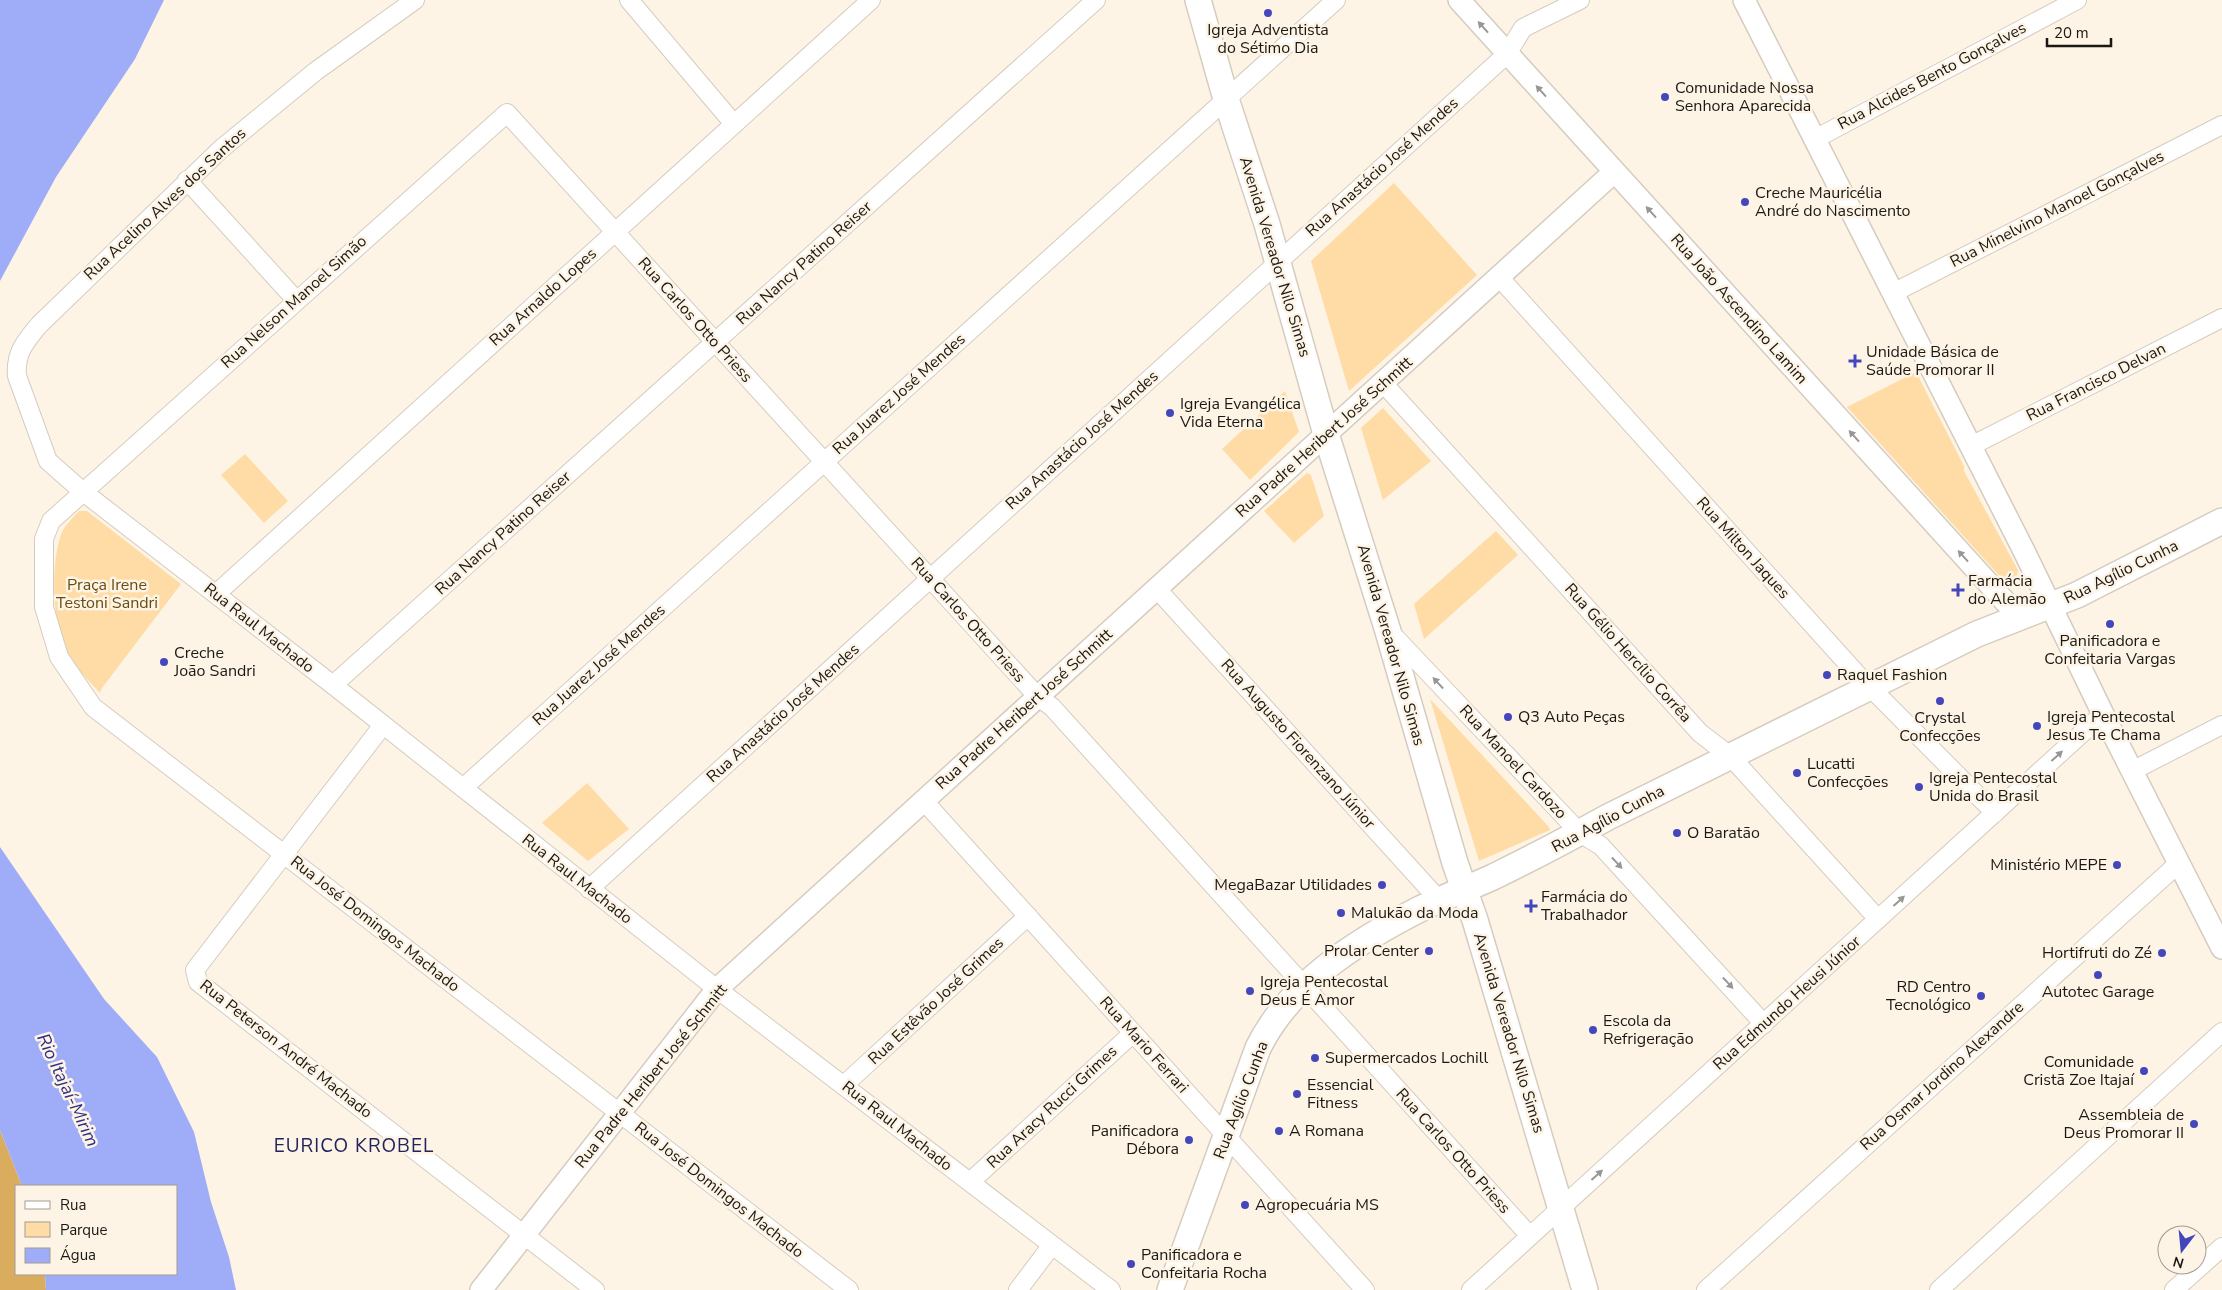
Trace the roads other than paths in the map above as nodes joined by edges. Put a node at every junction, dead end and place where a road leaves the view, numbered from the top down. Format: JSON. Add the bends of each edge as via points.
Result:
{"nodes":[{"id":1,"x":415,"y":0,"type":"edge"},
{"id":2,"x":630,"y":0,"type":"edge"},
{"id":3,"x":871,"y":0,"type":"edge"},
{"id":4,"x":1096,"y":0,"type":"edge"},
{"id":5,"x":1198,"y":0,"type":"edge"},
{"id":6,"x":1336,"y":0,"type":"edge"},
{"id":7,"x":1459,"y":0,"type":"edge"},
{"id":8,"x":1580,"y":0,"type":"edge"},
{"id":9,"x":1744,"y":0,"type":"edge"},
{"id":10,"x":2077,"y":0,"type":"edge"},
{"id":11,"x":1507,"y":54,"type":"junction"},
{"id":12,"x":1226,"y":99,"type":"junction"},
{"id":13,"x":506,"y":113,"type":"joint"},
{"id":14,"x":734,"y":124,"type":"junction"},
{"id":15,"x":2222,"y":125,"type":"edge"},
{"id":16,"x":1814,"y":139,"type":"junction"},
{"id":17,"x":1614,"y":172,"type":"junction"},
{"id":18,"x":187,"y":180,"type":"junction"},
{"id":19,"x":615,"y":232,"type":"junction"},
{"id":20,"x":1278,"y":262,"type":"junction"},
{"id":21,"x":1499,"y":277,"type":"junction"},
{"id":22,"x":1893,"y":293,"type":"junction"},
{"id":23,"x":296,"y":300,"type":"junction"},
{"id":24,"x":2222,"y":318,"type":"edge"},
{"id":25,"x":715,"y":342,"type":"junction"},
{"id":26,"x":1383,"y":383,"type":"junction"},
{"id":27,"x":1326,"y":434,"type":"junction"},
{"id":28,"x":1971,"y":446,"type":"junction"},
{"id":29,"x":48,"y":461,"type":"joint"},
{"id":30,"x":824,"y":462,"type":"junction"},
{"id":31,"x":82,"y":491,"type":"junction"},
{"id":32,"x":2222,"y":521,"type":"edge"},
{"id":33,"x":930,"y":579,"type":"junction"},
{"id":34,"x":1157,"y":589,"type":"junction"},
{"id":35,"x":216,"y":594,"type":"junction"},
{"id":36,"x":2051,"y":605,"type":"junction"},
{"id":37,"x":2020,"y":618,"type":"junction"},
{"id":38,"x":1387,"y":628,"type":"junction"},
{"id":39,"x":333,"y":686,"type":"junction"},
{"id":40,"x":1871,"y":687,"type":"junction"},
{"id":41,"x":1038,"y":697,"type":"junction"},
{"id":42,"x":2103,"y":714,"type":"junction"},
{"id":43,"x":383,"y":725,"type":"junction"},
{"id":44,"x":2222,"y":725,"type":"edge"},
{"id":45,"x":1730,"y":756,"type":"junction"},
{"id":46,"x":2132,"y":771,"type":"junction"},
{"id":47,"x":463,"y":788,"type":"junction"},
{"id":48,"x":922,"y":800,"type":"junction"},
{"id":49,"x":1995,"y":813,"type":"junction"},
{"id":50,"x":1580,"y":833,"type":"junction"},
{"id":51,"x":284,"y":854,"type":"junction"},
{"id":52,"x":2179,"y":863,"type":"junction"},
{"id":53,"x":589,"y":889,"type":"junction"},
{"id":54,"x":1464,"y":889,"type":"junction"},
{"id":55,"x":1439,"y":900,"type":"junction"},
{"id":56,"x":1028,"y":916,"type":"junction"},
{"id":57,"x":1878,"y":920,"type":"junction"},
{"id":58,"x":2219,"y":935,"type":"edge"},
{"id":59,"x":1305,"y":987,"type":"junction"},
{"id":60,"x":717,"y":989,"type":"junction"},
{"id":61,"x":1764,"y":1024,"type":"junction"},
{"id":62,"x":1133,"y":1032,"type":"junction"},
{"id":63,"x":2222,"y":1032,"type":"edge"},
{"id":64,"x":844,"y":1085,"type":"junction"},
{"id":65,"x":620,"y":1113,"type":"junction"},
{"id":66,"x":1226,"y":1136,"type":"junction"},
{"id":67,"x":970,"y":1182,"type":"junction"},
{"id":68,"x":1561,"y":1208,"type":"junction"},
{"id":69,"x":524,"y":1235,"type":"junction"},
{"id":70,"x":1530,"y":1236,"type":"junction"},
{"id":71,"x":1052,"y":1245,"type":"junction"},
{"id":72,"x":2222,"y":1247,"type":"edge"},
{"id":73,"x":482,"y":1290,"type":"edge"},
{"id":74,"x":596,"y":1290,"type":"edge"},
{"id":75,"x":849,"y":1290,"type":"edge"},
{"id":76,"x":1018,"y":1290,"type":"edge"},
{"id":77,"x":1111,"y":1290,"type":"edge"},
{"id":78,"x":1170,"y":1290,"type":"edge"},
{"id":79,"x":1365,"y":1290,"type":"edge"},
{"id":80,"x":1470,"y":1290,"type":"edge"},
{"id":81,"x":1586,"y":1290,"type":"edge"},
{"id":82,"x":1706,"y":1290,"type":"edge"},
{"id":83,"x":1939,"y":1290,"type":"edge"},
{"id":84,"x":2174,"y":1290,"type":"edge"}],
"edges":[{"from":1,"to":18,"type":"street","name":"Rua Acelino Alves dos Santos","via":[[316,71]]},
{"from":2,"to":14,"type":"street"},
{"from":3,"to":14,"type":"street","name":"Rua Arnaldo Lopes"},
{"from":4,"to":25,"type":"street","name":"Rua Nancy Patino Reiser"},
{"from":5,"to":12,"type":"main road","name":"Avenida Vereador Nilo Simas"},
{"from":6,"to":12,"type":"street","name":"Rua Juarez José Mendes"},
{"from":11,"to":7,"type":"street","name":"Rua João Ascendino Lamim","one_way":true},
{"from":8,"to":11,"type":"street","name":"Rua Anastácio José Mendes","via":[[1524,28]]},
{"from":9,"to":16,"type":"street"},
{"from":10,"to":16,"type":"street","name":"Rua Alcides Bento Gonçalves"},
{"from":17,"to":11,"type":"street","name":"Rua João Ascendino Lamim","one_way":true},
{"from":11,"to":20,"type":"street","name":"Rua Anastácio José Mendes"},
{"from":12,"to":20,"type":"main road","name":"Avenida Vereador Nilo Simas"},
{"from":12,"to":30,"type":"street","name":"Rua Juarez José Mendes"},
{"from":13,"to":19,"type":"street","name":"Rua Carlos Otto Priess"},
{"from":13,"to":23,"type":"street","name":"Rua Nelson Manoel Simão"},
{"from":14,"to":19,"type":"street","name":"Rua Arnaldo Lopes"},
{"from":15,"to":22,"type":"street","name":"Rua Minelvino Manoel Gonçalves"},
{"from":16,"to":22,"type":"street"},
{"from":17,"to":21,"type":"street","name":"Rua Padre Heribert José Schmitt"},
{"from":37,"to":17,"type":"street","name":"Rua João Ascendino Lamim","one_way":true},
{"from":18,"to":23,"type":"street"},
{"from":18,"to":29,"type":"street","name":"Rua Acelino Alves dos Santos","via":[[39,325],[19,351],[17,376]]},
{"from":19,"to":25,"type":"street","name":"Rua Carlos Otto Priess"},
{"from":19,"to":35,"type":"street","name":"Rua Arnaldo Lopes"},
{"from":20,"to":27,"type":"main road","name":"Avenida Vereador Nilo Simas"},
{"from":20,"to":33,"type":"street","name":"Rua Anastácio José Mendes"},
{"from":21,"to":26,"type":"street","name":"Rua Padre Heribert José Schmitt"},
{"from":21,"to":40,"type":"street","name":"Rua Milton Jaques"},
{"from":22,"to":28,"type":"street"},
{"from":23,"to":31,"type":"street","name":"Rua Nelson Manoel Simão"},
{"from":24,"to":28,"type":"street","name":"Rua Francisco Delvan"},
{"from":25,"to":30,"type":"street","name":"Rua Carlos Otto Priess"},
{"from":25,"to":39,"type":"street","name":"Rua Nancy Patino Reiser"},
{"from":26,"to":27,"type":"street","name":"Rua Padre Heribert José Schmitt"},
{"from":26,"to":45,"type":"street","name":"Rua Gélio Hercílio Corrêa","via":[[1700,733]]},
{"from":27,"to":34,"type":"street","name":"Rua Padre Heribert José Schmitt"},
{"from":27,"to":38,"type":"main road","name":"Avenida Vereador Nilo Simas"},
{"from":28,"to":36,"type":"street"},
{"from":29,"to":31,"type":"street","name":"Rua Raul Machado"},
{"from":30,"to":33,"type":"street","name":"Rua Carlos Otto Priess"},
{"from":30,"to":47,"type":"street","name":"Rua Juarez José Mendes"},
{"from":31,"to":35,"type":"street","name":"Rua Raul Machado"},
{"from":31,"to":51,"type":"street","name":"Rua José Domingos Machado","via":[[51,521],[44,539],[44,607],[58,657],[94,707]]},
{"from":32,"to":36,"type":"main road","name":"Rua Agílio Cunha"},
{"from":33,"to":41,"type":"street","name":"Rua Carlos Otto Priess"},
{"from":33,"to":53,"type":"street","name":"Rua Anastácio José Mendes"},
{"from":34,"to":41,"type":"street","name":"Rua Padre Heribert José Schmitt"},
{"from":34,"to":55,"type":"street","name":"Rua Augusto Fiorenzano Júnior"},
{"from":35,"to":39,"type":"street","name":"Rua Raul Machado"},
{"from":36,"to":37,"type":"main road","name":"Rua Agílio Cunha"},
{"from":36,"to":42,"type":"street"},
{"from":37,"to":40,"type":"main road","name":"Rua Agílio Cunha","via":[[1977,634]]},
{"from":50,"to":38,"type":"street","name":"Rua Manoel Cardozo","one_way":true},
{"from":38,"to":54,"type":"main road","name":"Avenida Vereador Nilo Simas"},
{"from":39,"to":43,"type":"street","name":"Rua Raul Machado"},
{"from":40,"to":45,"type":"main road","name":"Rua Agílio Cunha"},
{"from":40,"to":49,"type":"street","name":"Rua Milton Jaques"},
{"from":41,"to":48,"type":"street","name":"Rua Padre Heribert José Schmitt"},
{"from":41,"to":59,"type":"street","name":"Rua Carlos Otto Priess","via":[[1052,707]]},
{"from":42,"to":46,"type":"street"},
{"from":49,"to":42,"type":"street","name":"Rua Edmundo Heusi Júnior","one_way":true},
{"from":43,"to":47,"type":"street","name":"Rua Raul Machado"},
{"from":43,"to":51,"type":"street"},
{"from":44,"to":46,"type":"street"},
{"from":45,"to":50,"type":"main road","name":"Rua Agílio Cunha"},
{"from":45,"to":57,"type":"street","name":"Rua Gélio Hercílio Corrêa"},
{"from":46,"to":52,"type":"street"},
{"from":47,"to":53,"type":"street","name":"Rua Raul Machado"},
{"from":48,"to":56,"type":"street","name":"Rua Mario Ferrari"},
{"from":48,"to":60,"type":"street","name":"Rua Padre Heribert José Schmitt"},
{"from":57,"to":49,"type":"street","name":"Rua Edmundo Heusi Júnior","one_way":true},
{"from":50,"to":54,"type":"main road","name":"Rua Agílio Cunha"},
{"from":50,"to":61,"type":"street","name":"Rua Manoel Cardozo","one_way":true,"via":[[1601,846]]},
{"from":51,"to":65,"type":"street","name":"Rua José Domingos Machado"},
{"from":51,"to":69,"type":"street","name":"Rua Peterson André Machado","via":[[195,970],[198,982]]},
{"from":52,"to":58,"type":"street"},
{"from":52,"to":82,"type":"street","name":"Rua Osmar Jordino Alexandre"},
{"from":53,"to":60,"type":"street","name":"Rua Raul Machado"},
{"from":54,"to":55,"type":"main road","name":"Rua Agílio Cunha"},
{"from":54,"to":68,"type":"main road","name":"Avenida Vereador Nilo Simas"},
{"from":55,"to":59,"type":"main road","name":"Rua Agílio Cunha","via":[[1368,938],[1325,968]]},
{"from":56,"to":62,"type":"street","name":"Rua Mario Ferrari"},
{"from":56,"to":64,"type":"street","name":"Rua Estêvão José Grimes"},
{"from":57,"to":61,"type":"street","name":"Rua Edmundo Heusi Júnior"},
{"from":59,"to":66,"type":"main road","name":"Rua Agílio Cunha","via":[[1280,1015],[1260,1045]]},
{"from":59,"to":70,"type":"street","name":"Rua Carlos Otto Priess"},
{"from":60,"to":64,"type":"street","name":"Rua Raul Machado"},
{"from":60,"to":65,"type":"street","name":"Rua Padre Heribert José Schmitt"},
{"from":68,"to":61,"type":"street","name":"Rua Edmundo Heusi Júnior","one_way":true},
{"from":62,"to":66,"type":"street","name":"Rua Mario Ferrari"},
{"from":62,"to":67,"type":"street","name":"Rua Aracy Rucci Grimes"},
{"from":63,"to":83,"type":"street"},
{"from":64,"to":67,"type":"street","name":"Rua Raul Machado"},
{"from":65,"to":69,"type":"street","name":"Rua Padre Heribert José Schmitt"},
{"from":65,"to":75,"type":"street","name":"Rua José Domingos Machado"},
{"from":66,"to":78,"type":"main road","name":"Rua Agílio Cunha"},
{"from":66,"to":79,"type":"street","name":"Rua Mario Ferrari"},
{"from":67,"to":71,"type":"street","name":"Rua Raul Machado"},
{"from":68,"to":70,"type":"street","name":"Rua Edmundo Heusi Júnior"},
{"from":68,"to":81,"type":"main road","name":"Avenida Vereador Nilo Simas"},
{"from":69,"to":73,"type":"street","name":"Rua Padre Heribert José Schmitt"},
{"from":69,"to":74,"type":"street","name":"Rua Peterson André Machado"},
{"from":70,"to":80,"type":"street","name":"Rua Edmundo Heusi Júnior"},
{"from":71,"to":76,"type":"street"},
{"from":71,"to":77,"type":"street","name":"Rua Raul Machado"},
{"from":72,"to":84,"type":"street"}]}
